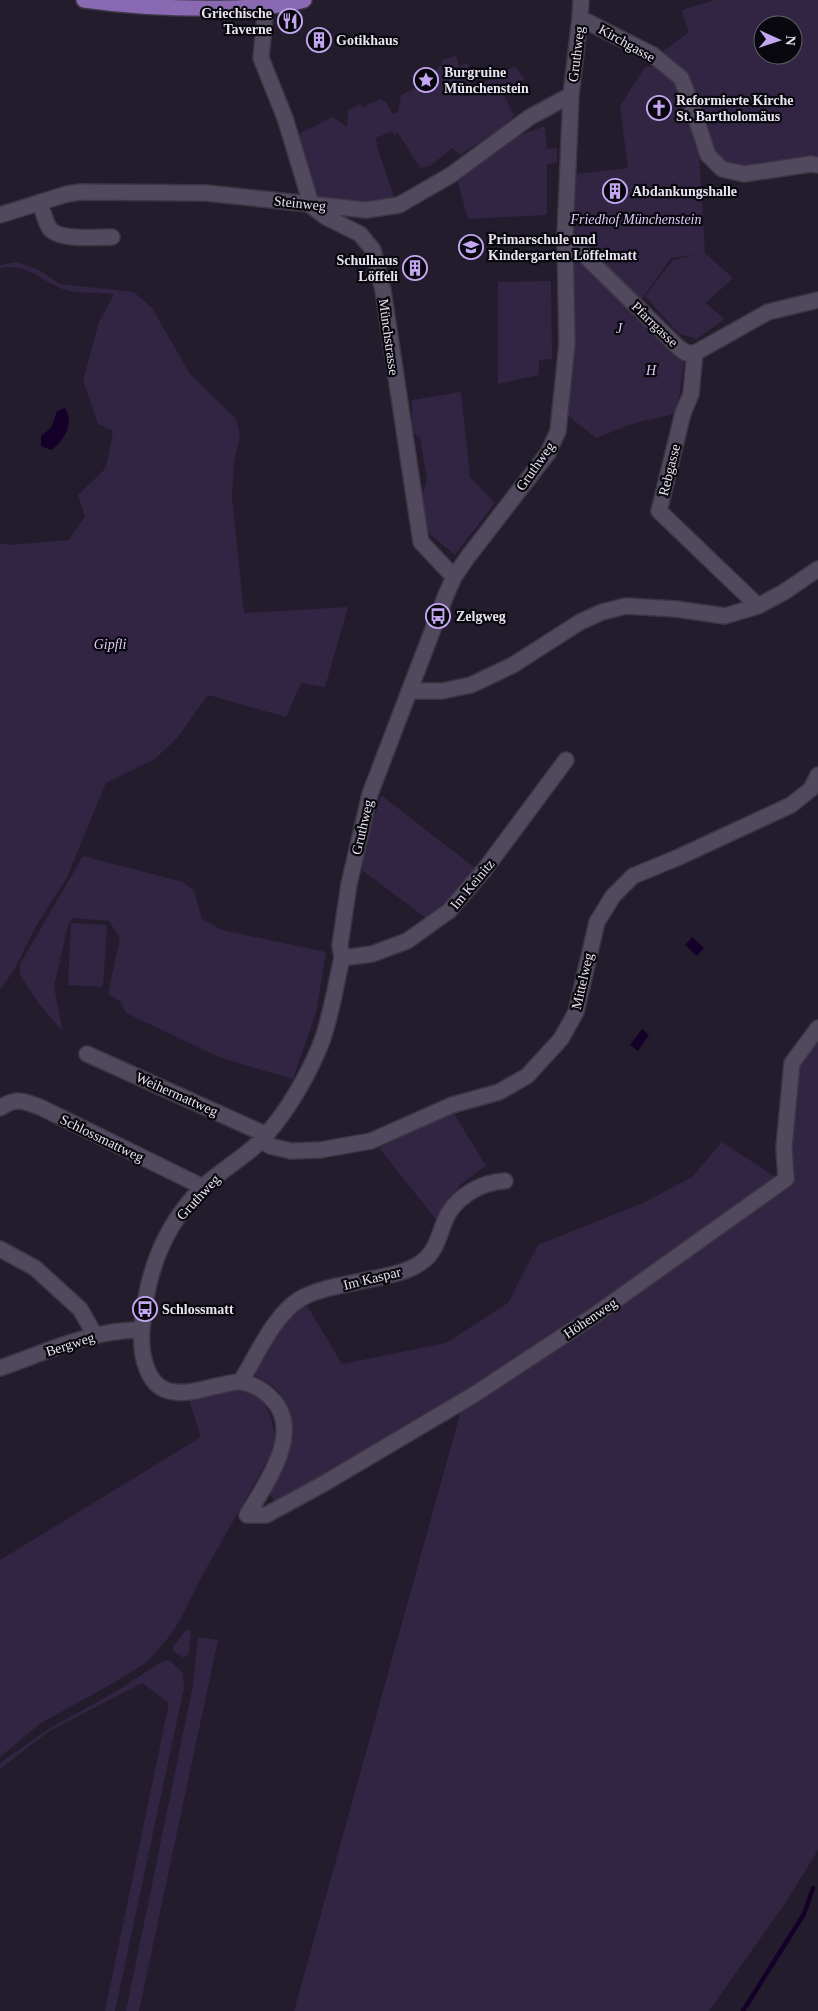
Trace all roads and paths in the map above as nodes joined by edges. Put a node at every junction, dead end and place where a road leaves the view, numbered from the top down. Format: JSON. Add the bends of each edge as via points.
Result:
{"nodes":[{"id":1,"x":84,"y":0,"type":"edge"},
{"id":2,"x":304,"y":0,"type":"edge"},
{"id":3,"x":581,"y":0,"type":"edge"},
{"id":4,"x":217,"y":4,"type":"edge"},
{"id":5,"x":259,"y":7,"type":"junction"},
{"id":6,"x":580,"y":18,"type":"junction"},
{"id":7,"x":571,"y":95,"type":"junction"},
{"id":8,"x":818,"y":165,"type":"edge"},
{"id":9,"x":40,"y":202,"type":"junction"},
{"id":10,"x":309,"y":204,"type":"junction"},
{"id":11,"x":0,"y":216,"type":"edge"},
{"id":12,"x":565,"y":236,"type":"junction"},
{"id":13,"x":112,"y":237,"type":"dead end"},
{"id":14,"x":818,"y":300,"type":"edge"},
{"id":15,"x":695,"y":353,"type":"junction"},
{"id":16,"x":818,"y":570,"type":"edge"},
{"id":17,"x":454,"y":577,"type":"junction"},
{"id":18,"x":758,"y":606,"type":"junction"},
{"id":19,"x":409,"y":691,"type":"junction"},
{"id":20,"x":566,"y":760,"type":"dead end"},
{"id":21,"x":818,"y":776,"type":"edge"},
{"id":22,"x":342,"y":958,"type":"junction"},
{"id":23,"x":818,"y":1028,"type":"edge"},
{"id":24,"x":87,"y":1054,"type":"dead end"},
{"id":25,"x":0,"y":1108,"type":"edge"},
{"id":26,"x":264,"y":1137,"type":"junction"},
{"id":27,"x":505,"y":1181,"type":"dead end"},
{"id":28,"x":203,"y":1187,"type":"junction"},
{"id":29,"x":0,"y":1249,"type":"edge"},
{"id":30,"x":142,"y":1330,"type":"junction"},
{"id":31,"x":95,"y":1335,"type":"junction"},
{"id":32,"x":0,"y":1368,"type":"edge"},
{"id":33,"x":241,"y":1381,"type":"junction"}],
"edges":[{"from":1,"to":4,"type":"main road","via":[[148,6]]},
{"from":2,"to":5,"type":"main road"},
{"from":3,"to":6,"type":"street","name":"Gruthweg"},
{"from":4,"to":5,"type":"main road"},
{"from":5,"to":10,"type":"street","via":[[265,16],[261,58],[285,118]]},
{"from":6,"to":7,"type":"street","name":"Gruthweg"},
{"from":6,"to":8,"type":"street","name":"Kirchgasse","via":[[652,55],[681,78],[708,155],[722,168],[744,174]]},
{"from":7,"to":10,"type":"street","name":"Steinweg","via":[[530,117],[450,175],[399,205],[366,210]]},
{"from":7,"to":12,"type":"street","name":"Gruthweg"},
{"from":9,"to":10,"type":"street","name":"Steinweg","via":[[81,192],[206,193]]},
{"from":9,"to":11,"type":"street","name":"Steinweg"},
{"from":9,"to":13,"type":"street","via":[[47,224],[59,235]]},
{"from":10,"to":17,"type":"street","name":"Münchstrasse","via":[[326,217],[360,234],[373,250],[421,542]]},
{"from":12,"to":15,"type":"street","name":"Pfarrgasse","via":[[678,347],[686,353]]},
{"from":12,"to":17,"type":"street","name":"Gruthweg","via":[[567,344],[558,432],[548,453]]},
{"from":14,"to":15,"type":"street","name":"Pfarrgasse","via":[[768,312]]},
{"from":15,"to":18,"type":"street","name":"Rebgasse","via":[[691,394],[671,454],[659,511]]},
{"from":16,"to":18,"type":"street"},
{"from":17,"to":19,"type":"street","name":"Gruthweg"},
{"from":18,"to":19,"type":"street","via":[[725,616],[626,606],[580,622],[514,665],[472,685],[442,691]]},
{"from":19,"to":22,"type":"street","name":"Gruthweg","via":[[367,803],[349,884],[340,945]]},
{"from":20,"to":22,"type":"street","name":"Im Keinitz","via":[[486,869],[449,911],[407,940],[372,954]]},
{"from":21,"to":26,"type":"street","name":"Mittelweg","via":[[811,789],[791,805],[679,858],[632,876],[613,896],[597,922],[576,1012],[561,1039],[527,1076],[499,1092],[452,1105],[371,1141],[320,1150],[291,1151],[270,1146]]},
{"from":22,"to":26,"type":"street","name":"Gruthweg","via":[[320,1045],[300,1088]]},
{"from":23,"to":33,"type":"street","name":"Höhenweg","via":[[792,1063],[784,1147],[786,1179],[592,1317],[475,1394],[266,1515],[247,1515],[282,1450],[283,1423],[274,1401],[254,1385]]},
{"from":24,"to":26,"type":"street","name":"Weihermattweg"},
{"from":25,"to":28,"type":"street","name":"Schlossmattweg","via":[[11,1101],[24,1101],[40,1107]]},
{"from":26,"to":28,"type":"street","name":"Gruthweg"},
{"from":27,"to":33,"type":"street","name":"Im Kaspar","via":[[476,1188],[456,1205],[426,1259],[416,1266],[391,1275],[330,1288],[302,1298],[284,1311]]},
{"from":28,"to":30,"type":"street","name":"Gruthweg","via":[[163,1240],[153,1265]]},
{"from":29,"to":31,"type":"street","via":[[35,1268],[80,1309]]},
{"from":30,"to":31,"type":"street","name":"Bergweg"},
{"from":30,"to":33,"type":"street","name":"Gruthweg","via":[[146,1370],[156,1385],[164,1390],[188,1392]]},
{"from":31,"to":32,"type":"street","name":"Bergweg"}]}
